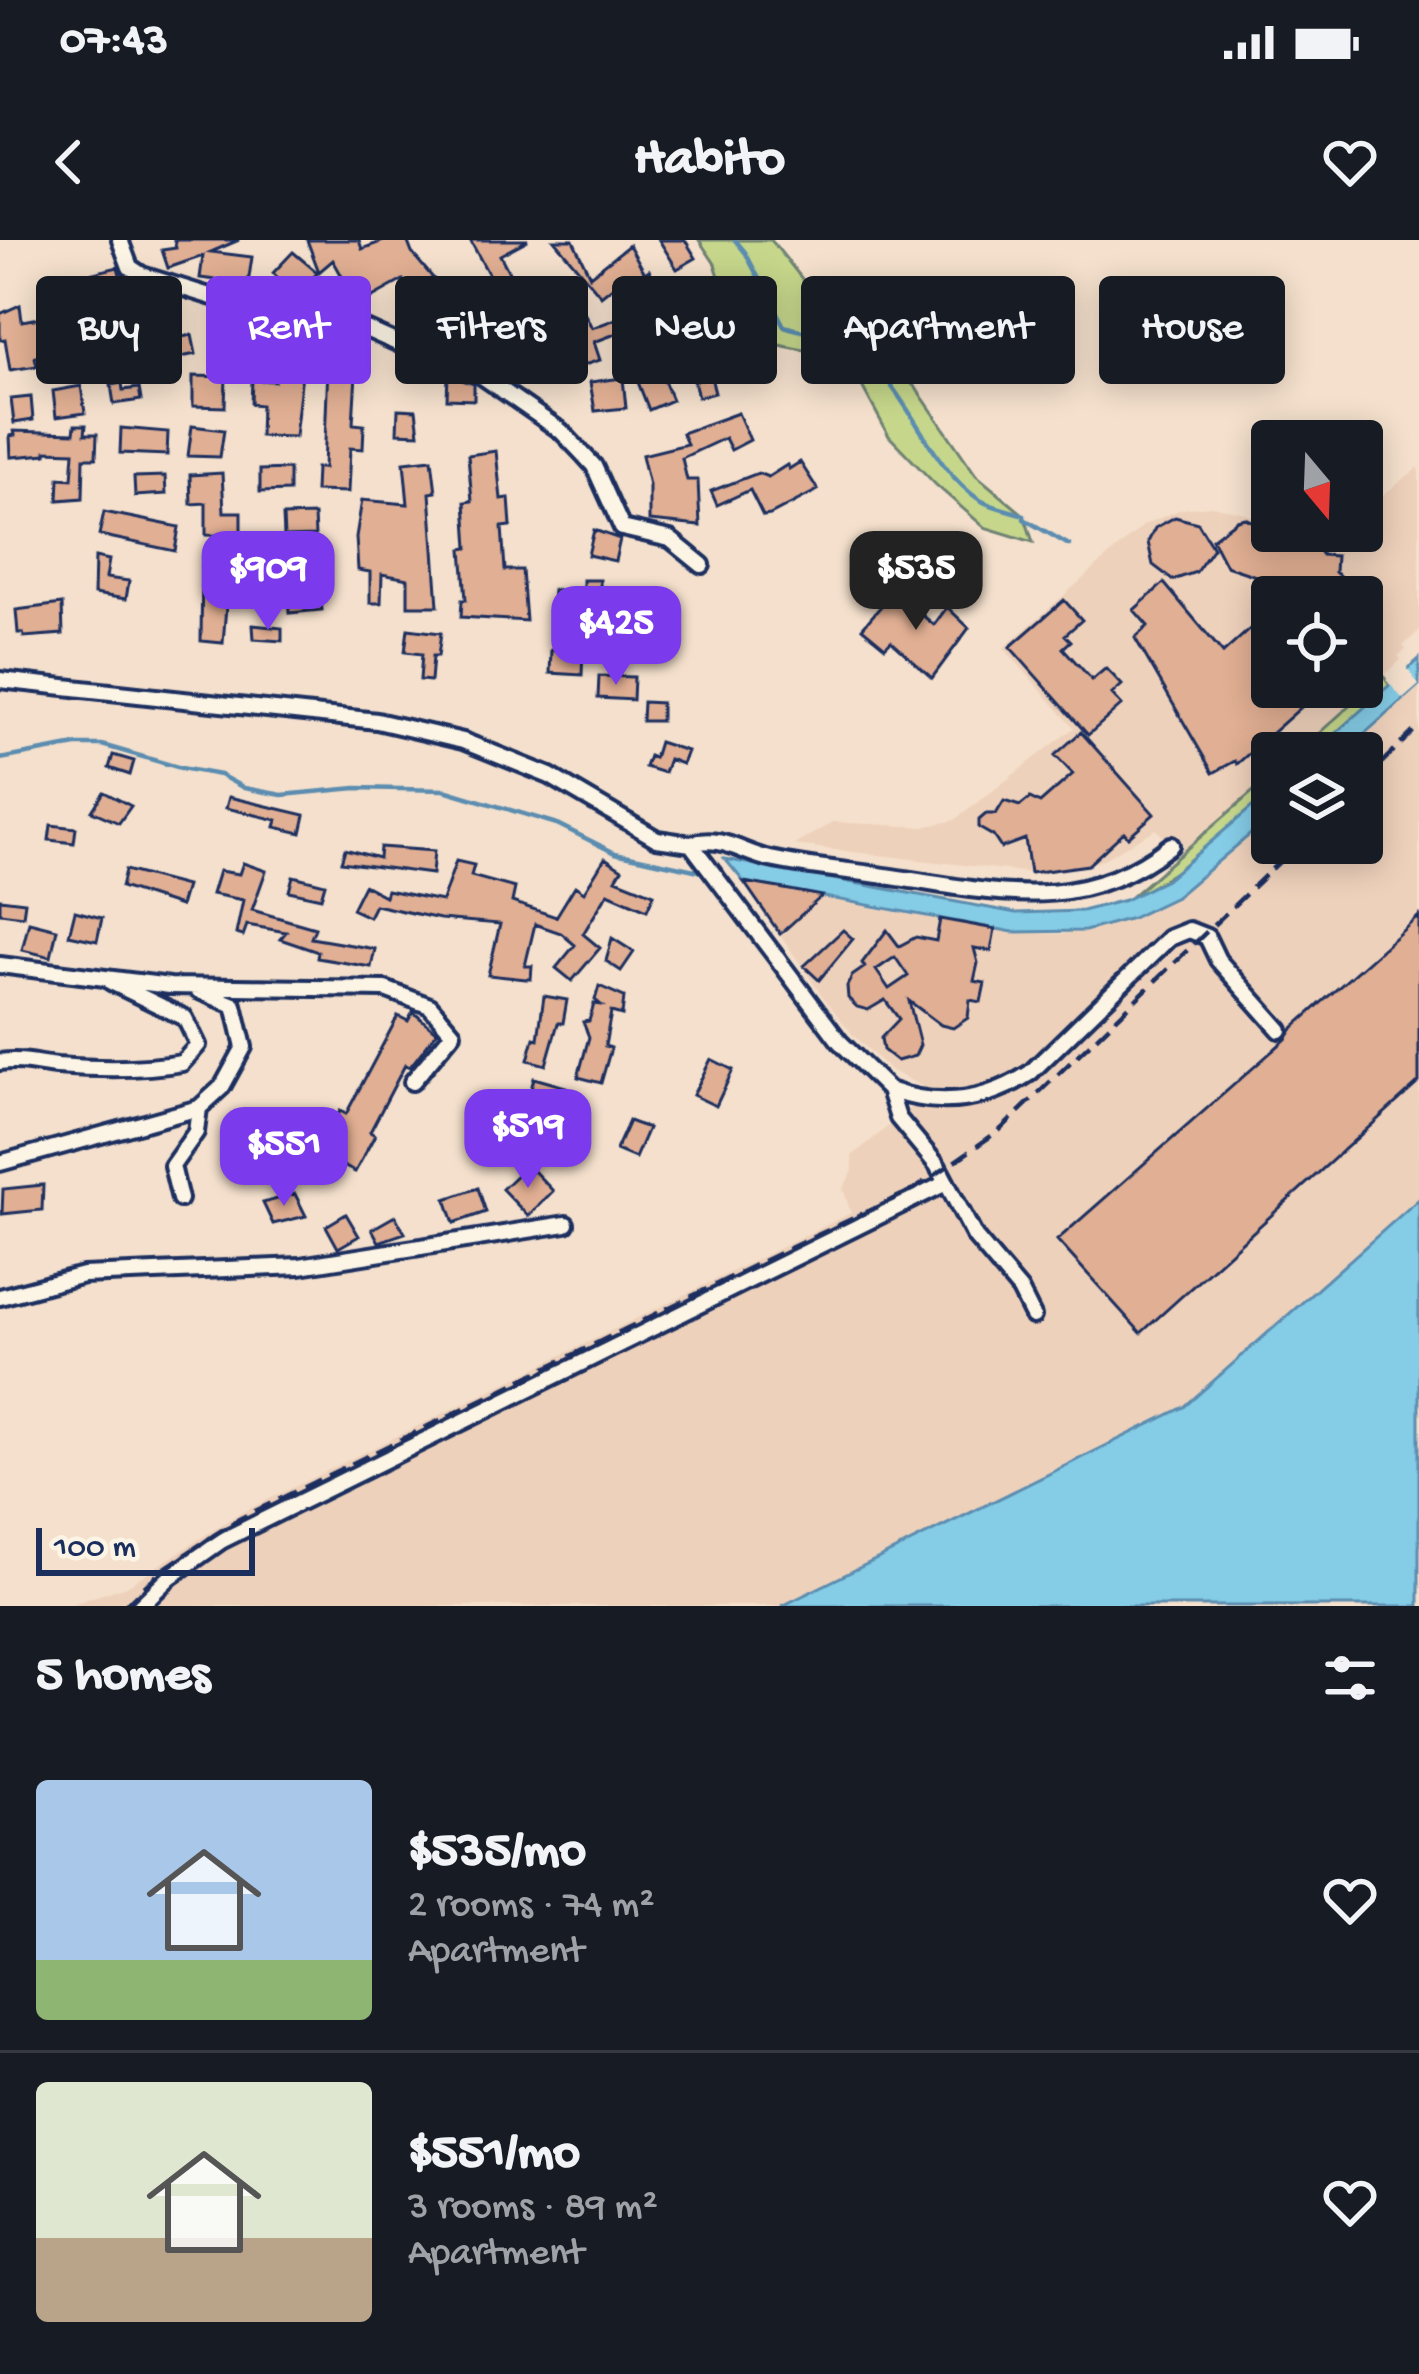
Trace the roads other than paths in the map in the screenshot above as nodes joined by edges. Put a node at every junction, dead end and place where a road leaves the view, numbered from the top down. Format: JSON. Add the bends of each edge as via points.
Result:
{"nodes":[{"id":1,"x":120,"y":240,"type":"edge"},
{"id":2,"x":702,"y":565,"type":"dead end"},
{"id":3,"x":0,"y":680,"type":"edge"},
{"id":4,"x":691,"y":844,"type":"junction"},
{"id":5,"x":1171,"y":845,"type":"dead end"},
{"id":6,"x":0,"y":965,"type":"edge"},
{"id":7,"x":101,"y":977,"type":"junction"},
{"id":8,"x":187,"y":986,"type":"junction"},
{"id":9,"x":1280,"y":1030,"type":"dead end"},
{"id":10,"x":0,"y":1062,"type":"edge"},
{"id":11,"x":412,"y":1082,"type":"dead end"},
{"id":12,"x":889,"y":1090,"type":"junction"},
{"id":13,"x":199,"y":1108,"type":"junction"},
{"id":14,"x":0,"y":1162,"type":"edge"},
{"id":15,"x":946,"y":1183,"type":"junction"},
{"id":16,"x":180,"y":1198,"type":"dead end"},
{"id":17,"x":566,"y":1224,"type":"dead end"},
{"id":18,"x":0,"y":1297,"type":"edge"},
{"id":19,"x":1033,"y":1316,"type":"dead end"},
{"id":20,"x":140,"y":1606,"type":"edge"}],
"edges":[{"from":1,"to":2,"type":"street","via":[[130,267],[160,281],[366,329],[476,372],[582,453],[622,528],[670,539]]},
{"from":3,"to":4,"type":"street","via":[[377,721],[463,741],[550,776],[657,838]]},
{"from":4,"to":5,"type":"street","via":[[718,841],[775,860],[1018,896],[1108,882]]},
{"from":4,"to":12,"type":"street","via":[[840,1042]]},
{"from":6,"to":7,"type":"street"},
{"from":7,"to":8,"type":"street"},
{"from":7,"to":10,"type":"street","via":[[185,1018],[197,1046],[182,1063],[161,1066]]},
{"from":8,"to":11,"type":"street","via":[[385,989],[430,1006],[453,1033]]},
{"from":8,"to":13,"type":"street","via":[[234,1005],[244,1047],[222,1087]]},
{"from":9,"to":12,"type":"street","via":[[1207,938],[1182,931],[1017,1082],[954,1101]]},
{"from":12,"to":15,"type":"street","via":[[898,1118]]},
{"from":13,"to":14,"type":"street"},
{"from":13,"to":16,"type":"street","via":[[196,1132],[172,1166]]},
{"from":15,"to":19,"type":"street"},
{"from":15,"to":20,"type":"street","via":[[221,1541]]},
{"from":17,"to":18,"type":"street","via":[[301,1266],[83,1275]]}]}
